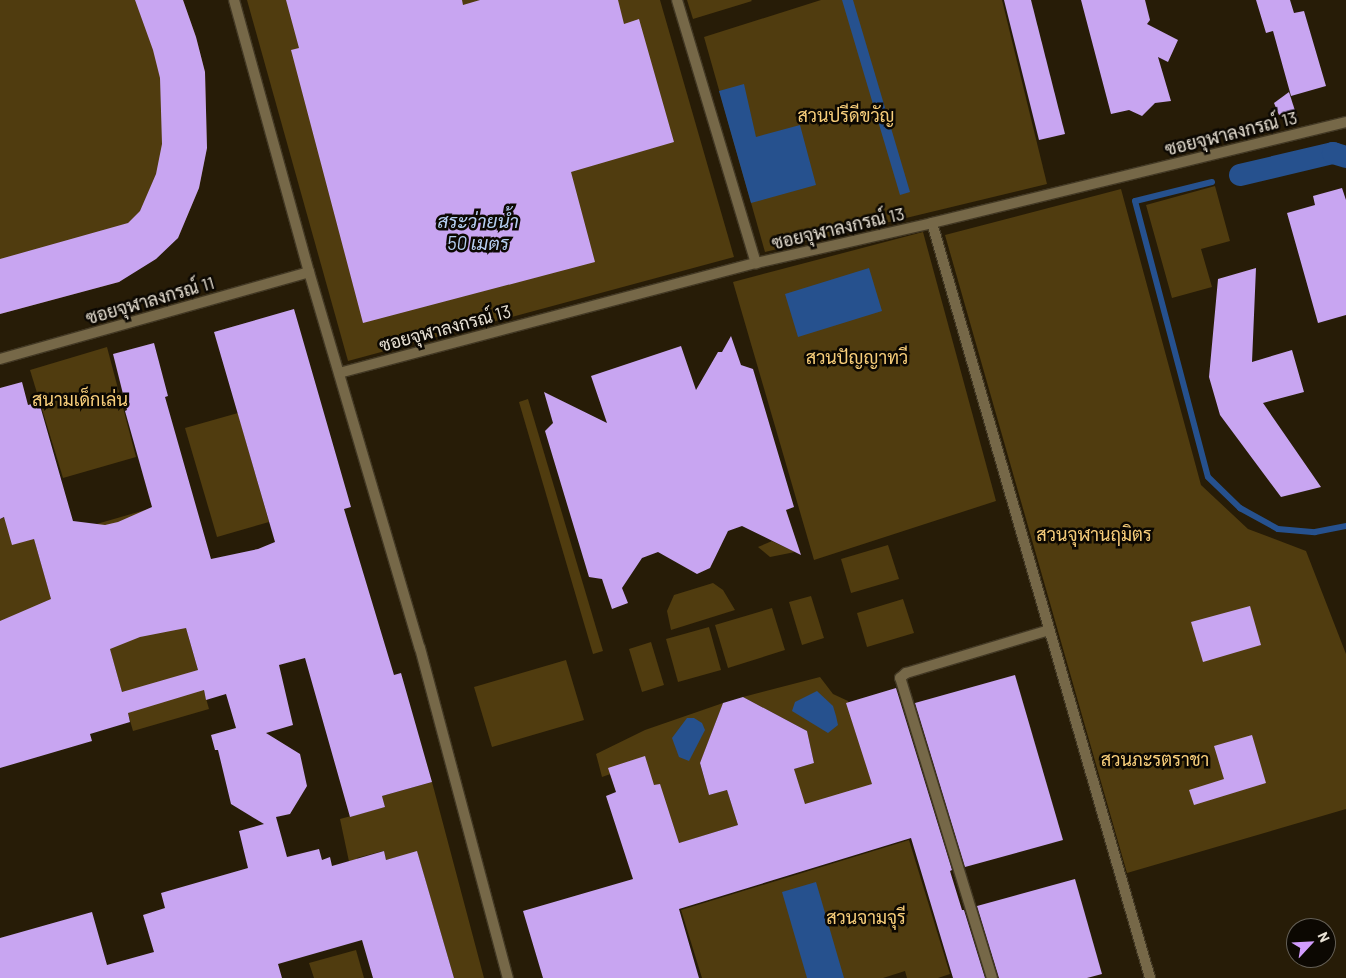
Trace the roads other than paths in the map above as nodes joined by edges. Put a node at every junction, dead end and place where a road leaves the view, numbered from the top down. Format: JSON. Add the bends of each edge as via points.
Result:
{"nodes":[{"id":1,"x":234,"y":0,"type":"edge"},
{"id":2,"x":677,"y":0,"type":"edge"},
{"id":3,"x":1346,"y":122,"type":"edge"},
{"id":4,"x":932,"y":223,"type":"junction"},
{"id":5,"x":756,"y":263,"type":"junction"},
{"id":6,"x":309,"y":272,"type":"junction"},
{"id":7,"x":0,"y":360,"type":"edge"},
{"id":8,"x":339,"y":373,"type":"junction"},
{"id":9,"x":1049,"y":630,"type":"junction"},
{"id":10,"x":508,"y":978,"type":"edge"},
{"id":11,"x":992,"y":978,"type":"edge"},
{"id":12,"x":1150,"y":978,"type":"edge"}],
"edges":[{"from":1,"to":6,"type":"street"},
{"from":2,"to":5,"type":"street"},
{"from":3,"to":4,"type":"street","name":"ซอยจุฬาลงกรณ์ 13"},
{"from":4,"to":5,"type":"street","name":"ซอยจุฬาลงกรณ์ 13"},
{"from":4,"to":9,"type":"street"},
{"from":5,"to":8,"type":"street","name":"ซอยจุฬาลงกรณ์ 13"},
{"from":6,"to":7,"type":"street","name":"ซอยจุฬาลงกรณ์ 11"},
{"from":6,"to":8,"type":"street"},
{"from":8,"to":10,"type":"street","via":[[420,648]]},
{"from":9,"to":11,"type":"street","via":[[906,673],[900,678]]},
{"from":9,"to":12,"type":"street"}]}
